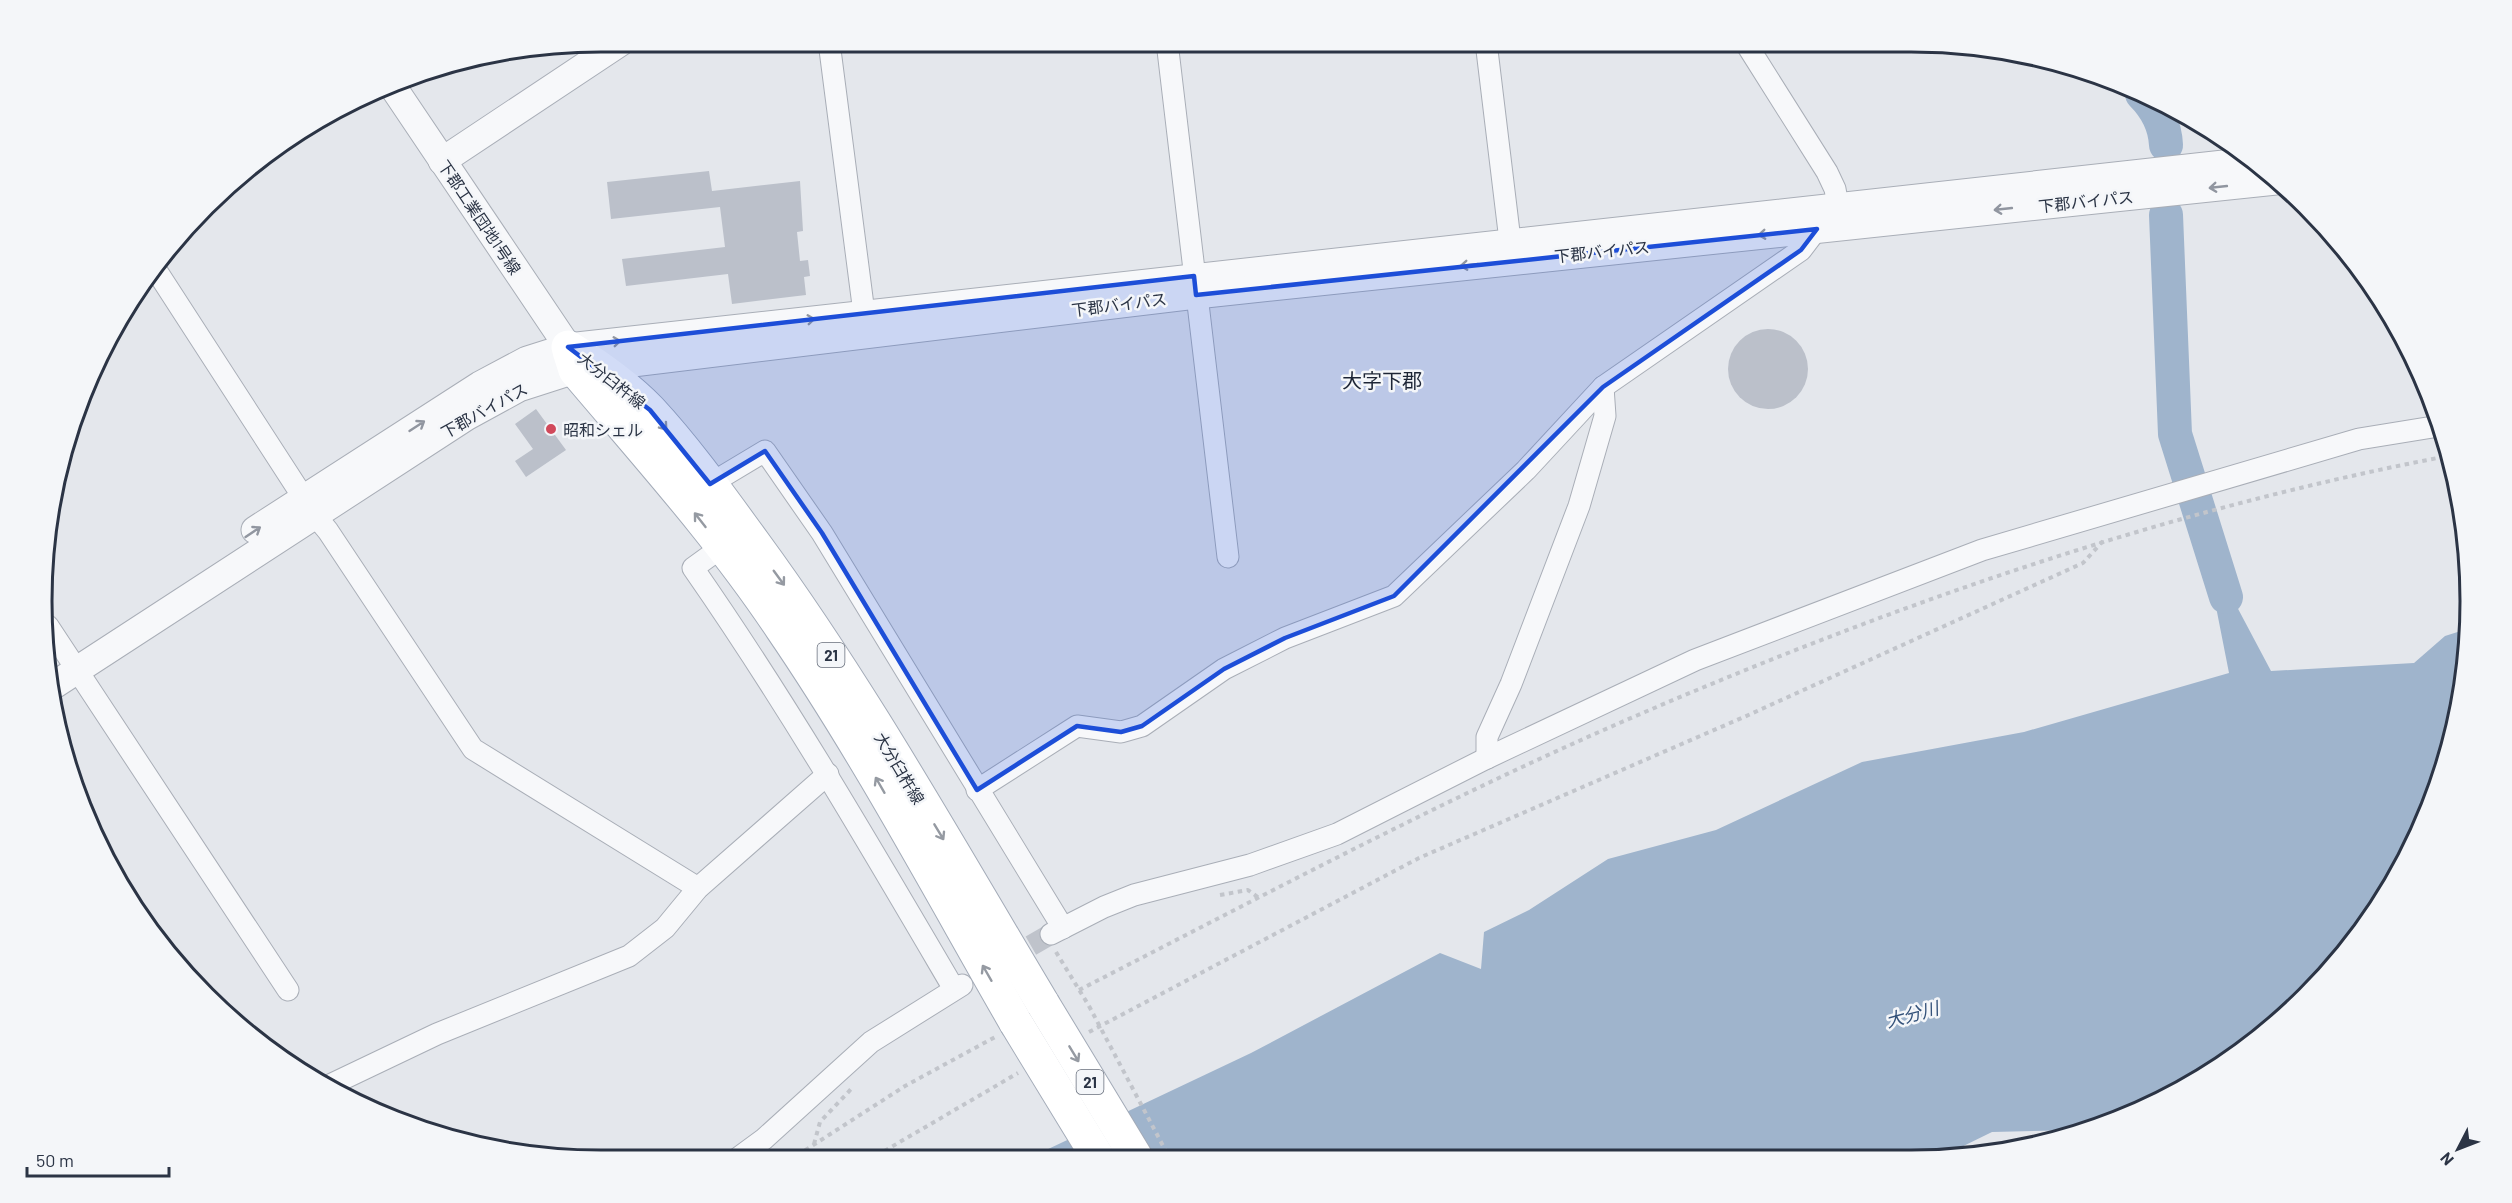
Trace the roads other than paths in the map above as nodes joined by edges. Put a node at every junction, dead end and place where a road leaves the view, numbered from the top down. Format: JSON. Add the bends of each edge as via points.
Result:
{"nodes":[{"id":1,"x":604,"y":53,"type":"edge"},
{"id":2,"x":831,"y":53,"type":"edge"},
{"id":3,"x":1168,"y":53,"type":"edge"},
{"id":4,"x":1487,"y":53,"type":"edge"},
{"id":5,"x":1752,"y":53,"type":"edge"},
{"id":6,"x":396,"y":92,"type":"edge"},
{"id":7,"x":441,"y":160,"type":"junction"},
{"id":8,"x":2240,"y":162,"type":"edge"},
{"id":9,"x":2264,"y":182,"type":"edge"},
{"id":10,"x":1838,"y":206,"type":"junction"},
{"id":11,"x":1817,"y":229,"type":"junction"},
{"id":12,"x":1512,"y":251,"type":"junction"},
{"id":13,"x":160,"y":276,"type":"edge"},
{"id":14,"x":1195,"y":285,"type":"junction"},
{"id":15,"x":864,"y":313,"type":"junction"},
{"id":16,"x":581,"y":361,"type":"junction"},
{"id":17,"x":1604,"y":387,"type":"junction"},
{"id":18,"x":2431,"y":427,"type":"edge"},
{"id":19,"x":710,"y":484,"type":"junction"},
{"id":20,"x":309,"y":506,"type":"junction"},
{"id":21,"x":722,"y":547,"type":"junction"},
{"id":22,"x":1228,"y":557,"type":"dead end"},
{"id":23,"x":54,"y":641,"type":"edge"},
{"id":24,"x":64,"y":664,"type":"edge"},
{"id":25,"x":1486,"y":758,"type":"junction"},
{"id":26,"x":828,"y":774,"type":"junction"},
{"id":27,"x":977,"y":790,"type":"junction"},
{"id":28,"x":698,"y":888,"type":"junction"},
{"id":29,"x":288,"y":990,"type":"dead end"},
{"id":30,"x":336,"y":1082,"type":"edge"},
{"id":31,"x":749,"y":1150,"type":"edge"},
{"id":32,"x":1093,"y":1150,"type":"edge"},
{"id":33,"x":1132,"y":1150,"type":"edge"}],
"edges":[{"from":1,"to":7,"type":"street"},
{"from":2,"to":15,"type":"street"},
{"from":3,"to":14,"type":"street"},
{"from":4,"to":12,"type":"street"},
{"from":5,"to":10,"type":"street","via":[[1827,172]]},
{"from":6,"to":7,"type":"street","name":"下郡工業団地1号線"},
{"from":7,"to":16,"type":"street","name":"下郡工業団地1号線"},
{"from":8,"to":10,"type":"street","name":"下郡バイパス"},
{"from":9,"to":11,"type":"street","name":"下郡バイパス","one_way":true},
{"from":10,"to":12,"type":"street","name":"下郡バイパス"},
{"from":11,"to":12,"type":"street","name":"下郡バイパス","one_way":true},
{"from":11,"to":17,"type":"street","via":[[1801,250]]},
{"from":12,"to":14,"type":"street","name":"下郡バイパス"},
{"from":13,"to":20,"type":"street"},
{"from":14,"to":15,"type":"street","name":"下郡バイパス"},
{"from":14,"to":16,"type":"street","name":"下郡バイパス"},
{"from":14,"to":22,"type":"street"},
{"from":16,"to":15,"type":"street","name":"下郡バイパス","one_way":true},
{"from":16,"to":19,"type":"main road","name":"大分臼杵線","number":"21","one_way":true,"via":[[650,410]]},
{"from":16,"to":20,"type":"street","name":"下郡バイパス","via":[[527,360],[480,386]]},
{"from":21,"to":16,"type":"main road","name":"大分臼杵線","number":"21","one_way":true},
{"from":17,"to":25,"type":"street","via":[[1605,416],[1579,506],[1487,737]]},
{"from":17,"to":27,"type":"street","via":[[1526,470],[1394,596],[1285,638],[1224,669],[1142,726],[1121,732],[1077,726]]},
{"from":18,"to":25,"type":"street","via":[[2359,440],[1982,550],[1695,660]]},
{"from":19,"to":27,"type":"street","via":[[765,451],[822,532]]},
{"from":19,"to":33,"type":"main road","name":"大分臼杵線","number":"21","one_way":true,"bridge":true,"via":[[808,618]]},
{"from":20,"to":24,"type":"street","name":"下郡バイパス"},
{"from":20,"to":28,"type":"street","via":[[473,749]]},
{"from":21,"to":26,"type":"street","via":[[693,568],[727,614]]},
{"from":32,"to":21,"type":"main road","name":"大分臼杵線","number":"21","one_way":true,"bridge":true,"via":[[1007,1029],[848,731],[781,627]]},
{"from":23,"to":24,"type":"street"},
{"from":24,"to":29,"type":"street"},
{"from":25,"to":27,"type":"street","via":[[1337,834],[1250,865],[1134,895],[1057,931]]},
{"from":26,"to":28,"type":"street"},
{"from":26,"to":31,"type":"street","via":[[958,987],[871,1042]]},
{"from":28,"to":30,"type":"street","via":[[665,928],[629,956],[437,1034]]}]}
